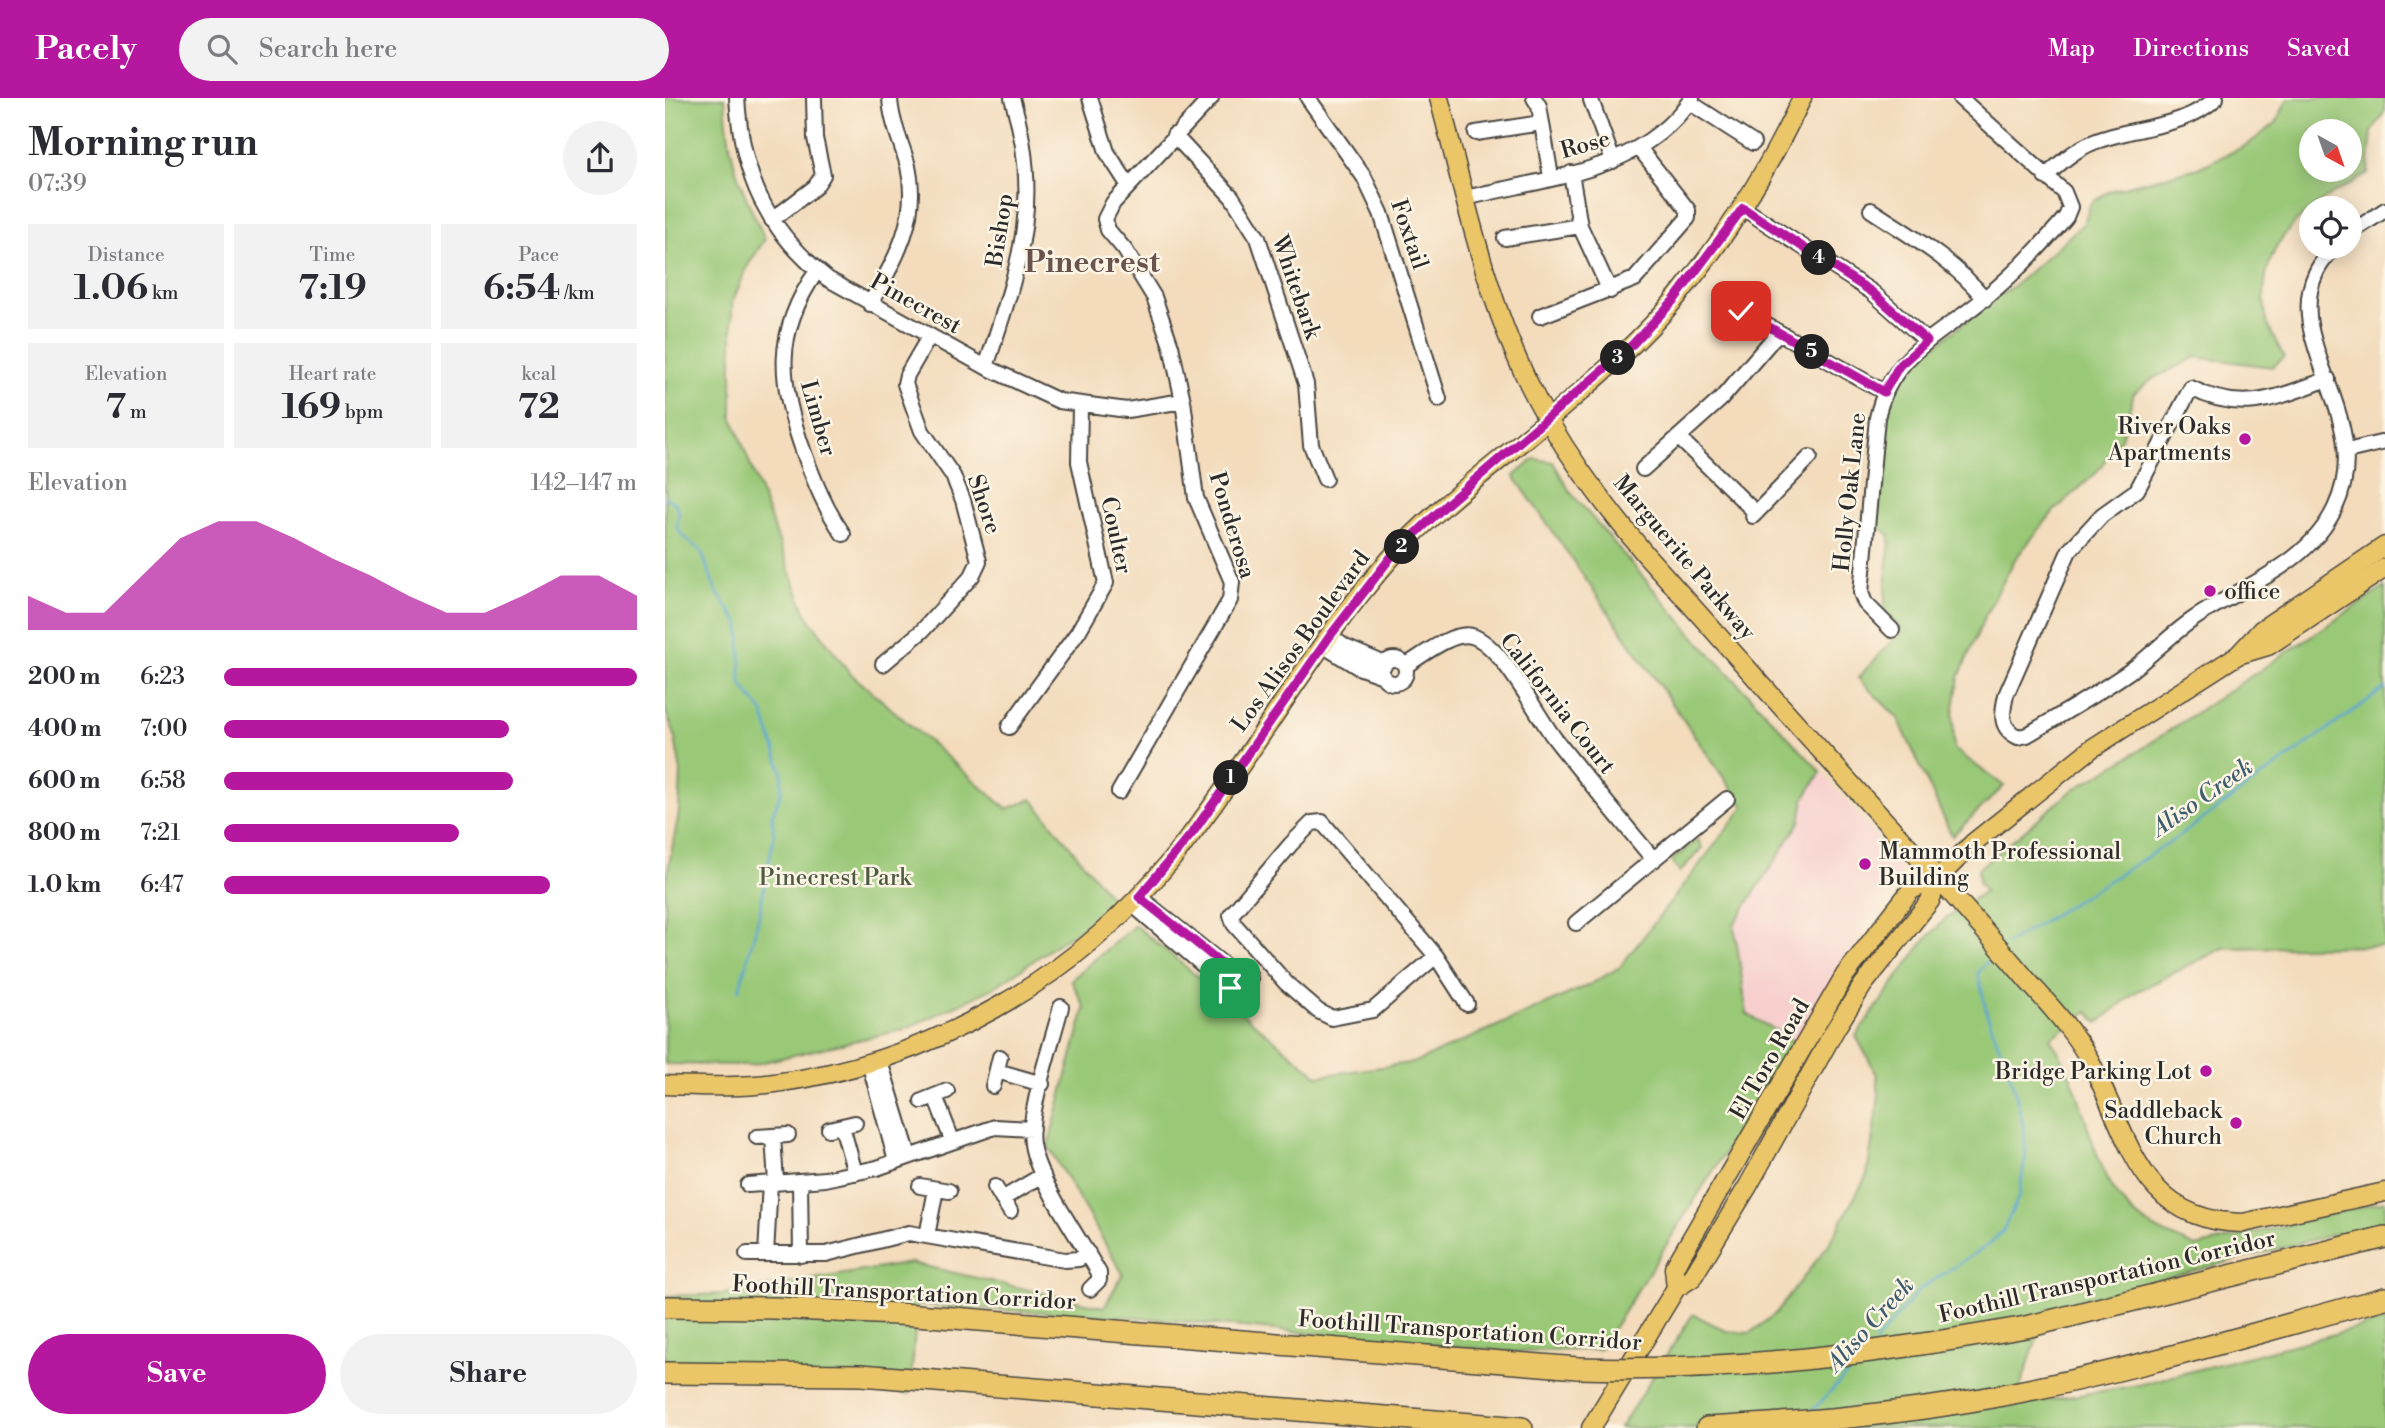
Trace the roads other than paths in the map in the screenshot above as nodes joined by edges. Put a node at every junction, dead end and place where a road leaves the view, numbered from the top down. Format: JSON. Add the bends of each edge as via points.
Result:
{"nodes":[{"id":1,"x":737,"y":98,"type":"edge"},
{"id":2,"x":814,"y":98,"type":"edge"},
{"id":3,"x":890,"y":98,"type":"edge"},
{"id":4,"x":1012,"y":98,"type":"edge"},
{"id":5,"x":1090,"y":98,"type":"edge"},
{"id":6,"x":1211,"y":98,"type":"edge"},
{"id":7,"x":1308,"y":98,"type":"edge"},
{"id":8,"x":1439,"y":98,"type":"edge"},
{"id":9,"x":1534,"y":98,"type":"edge"},
{"id":10,"x":1802,"y":98,"type":"edge"},
{"id":11,"x":1959,"y":98,"type":"edge"},
{"id":12,"x":2216,"y":98,"type":"edge"},
{"id":13,"x":1591,"y":100,"type":"dead end"},
{"id":14,"x":1690,"y":100,"type":"edge"},
{"id":15,"x":1541,"y":124,"type":"junction"},
{"id":16,"x":1476,"y":133,"type":"dead end"},
{"id":17,"x":1174,"y":135,"type":"junction"},
{"id":18,"x":1753,"y":143,"type":"dead end"},
{"id":19,"x":1640,"y":149,"type":"junction"},
{"id":20,"x":1613,"y":161,"type":"junction"},
{"id":21,"x":1571,"y":173,"type":"junction"},
{"id":22,"x":1551,"y":177,"type":"junction"},
{"id":23,"x":2045,"y":177,"type":"junction"},
{"id":24,"x":1129,"y":186,"type":"junction"},
{"id":25,"x":1465,"y":194,"type":"junction"},
{"id":26,"x":1743,"y":208,"type":"junction"},
{"id":27,"x":1871,"y":210,"type":"dead end"},
{"id":28,"x":2385,"y":210,"type":"edge"},
{"id":29,"x":772,"y":220,"type":"junction"},
{"id":30,"x":2362,"y":225,"type":"edge"},
{"id":31,"x":1580,"y":226,"type":"junction"},
{"id":32,"x":1505,"y":238,"type":"dead end"},
{"id":33,"x":2326,"y":259,"type":"edge"},
{"id":34,"x":817,"y":271,"type":"junction"},
{"id":35,"x":1610,"y":291,"type":"junction"},
{"id":36,"x":1985,"y":299,"type":"junction"},
{"id":37,"x":870,"y":304,"type":"junction"},
{"id":38,"x":1741,"y":311,"type":"dead end"},
{"id":39,"x":1540,"y":316,"type":"dead end"},
{"id":40,"x":1779,"y":333,"type":"junction"},
{"id":41,"x":929,"y":337,"type":"junction"},
{"id":42,"x":1927,"y":341,"type":"junction"},
{"id":43,"x":986,"y":368,"type":"junction"},
{"id":44,"x":2328,"y":379,"type":"junction"},
{"id":45,"x":1884,"y":392,"type":"junction"},
{"id":46,"x":1440,"y":399,"type":"dead end"},
{"id":47,"x":1184,"y":401,"type":"junction"},
{"id":48,"x":1080,"y":406,"type":"junction"},
{"id":49,"x":1548,"y":419,"type":"junction"},
{"id":50,"x":1679,"y":438,"type":"junction"},
{"id":51,"x":2385,"y":442,"type":"edge"},
{"id":52,"x":2347,"y":451,"type":"junction"},
{"id":53,"x":1810,"y":457,"type":"dead end"},
{"id":54,"x":1643,"y":469,"type":"dead end"},
{"id":55,"x":1325,"y":479,"type":"dead end"},
{"id":56,"x":843,"y":534,"type":"dead end"},
{"id":57,"x":2385,"y":547,"type":"edge"},
{"id":58,"x":2385,"y":568,"type":"edge"},
{"id":59,"x":1892,"y":630,"type":"dead end"},
{"id":60,"x":1327,"y":641,"type":"junction"},
{"id":61,"x":2238,"y":655,"type":"junction"},
{"id":62,"x":883,"y":664,"type":"dead end"},
{"id":63,"x":1405,"y":666,"type":"junction"},
{"id":64,"x":1384,"y":670,"type":"junction"},
{"id":65,"x":1009,"y":727,"type":"dead end"},
{"id":66,"x":1119,"y":792,"type":"dead end"},
{"id":67,"x":1727,"y":799,"type":"dead end"},
{"id":68,"x":1654,"y":860,"type":"junction"},
{"id":69,"x":1938,"y":878,"type":"junction"},
{"id":70,"x":1136,"y":901,"type":"junction"},
{"id":71,"x":1576,"y":923,"type":"dead end"},
{"id":72,"x":1258,"y":950,"type":"junction"},
{"id":73,"x":1436,"y":956,"type":"junction"},
{"id":74,"x":1268,"y":962,"type":"junction"},
{"id":75,"x":1232,"y":973,"type":"junction"},
{"id":76,"x":1250,"y":978,"type":"junction"},
{"id":77,"x":1468,"y":1004,"type":"dead end"},
{"id":78,"x":1061,"y":1007,"type":"dead end"},
{"id":79,"x":874,"y":1060,"type":"junction"},
{"id":80,"x":1042,"y":1084,"type":"junction"},
{"id":81,"x":665,"y":1085,"type":"edge"},
{"id":82,"x":993,"y":1086,"type":"dead end"},
{"id":83,"x":935,"y":1096,"type":"dead end"},
{"id":84,"x":842,"y":1126,"type":"dead end"},
{"id":85,"x":1032,"y":1129,"type":"junction"},
{"id":86,"x":757,"y":1138,"type":"dead end"},
{"id":87,"x":952,"y":1140,"type":"junction"},
{"id":88,"x":902,"y":1158,"type":"junction"},
{"id":89,"x":855,"y":1172,"type":"junction"},
{"id":90,"x":1043,"y":1175,"type":"junction"},
{"id":91,"x":800,"y":1181,"type":"junction"},
{"id":92,"x":773,"y":1183,"type":"junction"},
{"id":93,"x":748,"y":1185,"type":"dead end"},
{"id":94,"x":920,"y":1186,"type":"dead end"},
{"id":95,"x":2385,"y":1192,"type":"edge"},
{"id":96,"x":1003,"y":1199,"type":"dead end"},
{"id":97,"x":927,"y":1236,"type":"junction"},
{"id":98,"x":2385,"y":1237,"type":"edge"},
{"id":99,"x":1088,"y":1253,"type":"junction"},
{"id":100,"x":747,"y":1254,"type":"dead end"},
{"id":101,"x":766,"y":1254,"type":"junction"},
{"id":102,"x":801,"y":1255,"type":"junction"},
{"id":103,"x":1090,"y":1289,"type":"dead end"},
{"id":104,"x":2385,"y":1298,"type":"edge"},
{"id":105,"x":665,"y":1307,"type":"edge"},
{"id":106,"x":665,"y":1373,"type":"edge"},
{"id":107,"x":1522,"y":1428,"type":"edge"},
{"id":108,"x":1591,"y":1428,"type":"edge"},
{"id":109,"x":1707,"y":1428,"type":"edge"}],
"edges":[{"from":1,"to":29,"type":"street","name":"Pinecrest","via":[[744,156]]},
{"from":2,"to":29,"type":"street","via":[[815,138],[823,175],[815,187]]},
{"from":3,"to":37,"type":"street","via":[[908,166],[910,222],[896,260]]},
{"from":4,"to":43,"type":"street","name":"Bishop","via":[[1026,154],[1026,227],[1019,265]]},
{"from":5,"to":24,"type":"street","via":[[1107,152]]},
{"from":6,"to":17,"type":"street"},
{"from":7,"to":46,"type":"street","name":"Foxtail","via":[[1364,177],[1381,213]]},
{"from":8,"to":25,"type":"main road","name":"Marguerite Parkway"},
{"from":9,"to":15,"type":"street"},
{"from":10,"to":26,"type":"main road","name":"Los Alisos Boulevard"},
{"from":11,"to":23,"type":"street"},
{"from":12,"to":23,"type":"street","via":[[2179,119],[2095,141]]},
{"from":13,"to":20,"type":"street"},
{"from":14,"to":18,"type":"street"},
{"from":14,"to":19,"type":"street","name":"Rose","via":[[1674,121]]},
{"from":15,"to":16,"type":"street"},
{"from":15,"to":22,"type":"street"},
{"from":17,"to":24,"type":"street"},
{"from":17,"to":55,"type":"street","name":"Whitebark","via":[[1232,197],[1258,239],[1306,384],[1311,444]]},
{"from":19,"to":20,"type":"street","name":"Rose"},
{"from":19,"to":35,"type":"street","via":[[1689,213],[1642,272]]},
{"from":20,"to":21,"type":"street","name":"Rose"},
{"from":21,"to":22,"type":"street","name":"Rose"},
{"from":21,"to":31,"type":"street"},
{"from":22,"to":25,"type":"street","name":"Rose","via":[[1527,175]]},
{"from":23,"to":36,"type":"street","name":"Holly Oak Lane","via":[[2069,199],[2066,217]]},
{"from":24,"to":47,"type":"street","name":"Ponderosa","via":[[1105,219],[1154,297]]},
{"from":25,"to":49,"type":"main road","name":"Marguerite Parkway","via":[[1508,339]]},
{"from":26,"to":42,"type":"street","via":[[1872,292]]},
{"from":26,"to":49,"type":"main road","name":"Los Alisos Boulevard","via":[[1674,300],[1631,346]]},
{"from":27,"to":36,"type":"street","via":[[1944,257]]},
{"from":28,"to":30,"type":"street"},
{"from":29,"to":34,"type":"street","name":"Pinecrest"},
{"from":31,"to":32,"type":"street"},
{"from":31,"to":35,"type":"street"},
{"from":33,"to":44,"type":"street","via":[[2315,274],[2309,305],[2313,337]]},
{"from":34,"to":37,"type":"street","name":"Pinecrest"},
{"from":34,"to":56,"type":"street","name":"Limber","via":[[795,307],[786,340],[784,376],[791,418],[823,504]]},
{"from":35,"to":39,"type":"street"},
{"from":36,"to":42,"type":"street","name":"Holly Oak Lane"},
{"from":37,"to":41,"type":"street","name":"Pinecrest"},
{"from":38,"to":40,"type":"street"},
{"from":40,"to":45,"type":"street"},
{"from":40,"to":50,"type":"street"},
{"from":41,"to":43,"type":"street","name":"Pinecrest"},
{"from":41,"to":62,"type":"street","name":"Shore","via":[[905,384],[922,431],[953,476],[979,561],[972,576],[922,631]]},
{"from":42,"to":45,"type":"street","name":"Holly Oak Lane","via":[[1899,366]]},
{"from":43,"to":48,"type":"street","name":"Pinecrest","via":[[1035,393]]},
{"from":44,"to":52,"type":"street"},
{"from":44,"to":52,"type":"street","via":[[2249,403],[2229,402],[2191,388],[2137,490],[2102,515],[2069,551],[2006,695],[2002,720],[2008,731],[2018,737],[2027,735],[2133,669],[2190,621],[2310,546],[2335,508]]},
{"from":45,"to":59,"type":"street","name":"Holly Oak Lane","via":[[1877,418],[1861,593]]},
{"from":47,"to":48,"type":"street","name":"Pinecrest","via":[[1127,410]]},
{"from":47,"to":66,"type":"street","name":"Ponderosa","via":[[1196,498],[1231,582],[1230,600]]},
{"from":48,"to":65,"type":"street","name":"Coulter","via":[[1079,462],[1106,583],[1078,632]]},
{"from":49,"to":60,"type":"main road","name":"Los Alisos Boulevard","via":[[1391,557]]},
{"from":49,"to":69,"type":"main road","name":"Marguerite Parkway","via":[[1611,513],[1646,555]]},
{"from":50,"to":53,"type":"street","via":[[1755,514]]},
{"from":50,"to":54,"type":"street"},
{"from":51,"to":52,"type":"street"},
{"from":57,"to":61,"type":"main road","name":"El Toro Road","via":[[2261,630]]},
{"from":58,"to":61,"type":"main road","name":"El Toro Road","via":[[2268,646]]},
{"from":60,"to":64,"type":"street","via":[[1358,667]]},
{"from":60,"to":70,"type":"main road","name":"Los Alisos Boulevard","via":[[1194,831]]},
{"from":61,"to":69,"type":"main road","name":"El Toro Road","via":[[2051,778]]},
{"from":63,"to":64,"type":"street","via":[[1394,659]]},
{"from":63,"to":64,"type":"street","name":"California Court","via":[[1406,674],[1398,682],[1390,682]]},
{"from":63,"to":68,"type":"street","name":"California Court","via":[[1456,637],[1469,636],[1481,642],[1513,675],[1554,738]]},
{"from":67,"to":68,"type":"street"},
{"from":68,"to":71,"type":"street"},
{"from":69,"to":95,"type":"main road","name":"Marguerite Parkway","via":[[2067,1027],[2088,1057],[2143,1176],[2165,1198],[2184,1210],[2224,1223],[2243,1223]]},
{"from":69,"to":108,"type":"main road","name":"El Toro Road","via":[[1930,901],[1863,985],[1692,1279],[1676,1288]]},
{"from":70,"to":75,"type":"street"},
{"from":70,"to":79,"type":"main road","name":"Los Alisos Boulevard","via":[[1043,981],[946,1034]]},
{"from":72,"to":73,"type":"street","via":[[1232,921],[1233,912],[1291,844],[1318,821]]},
{"from":72,"to":74,"type":"street"},
{"from":72,"to":75,"type":"street"},
{"from":73,"to":74,"type":"street","via":[[1380,1005],[1343,1018],[1324,1016]]},
{"from":73,"to":77,"type":"street"},
{"from":74,"to":76,"type":"street"},
{"from":75,"to":76,"type":"street","via":[[1247,971]]},
{"from":75,"to":76,"type":"street","via":[[1230,988],[1237,991],[1245,988]]},
{"from":78,"to":80,"type":"street"},
{"from":79,"to":81,"type":"main road","name":"Los Alisos Boulevard","via":[[774,1083]]},
{"from":79,"to":88,"type":"street"},
{"from":80,"to":82,"type":"street","via":[[998,1064]]},
{"from":80,"to":85,"type":"street"},
{"from":83,"to":87,"type":"street"},
{"from":84,"to":89,"type":"street"},
{"from":85,"to":87,"type":"street","via":[[995,1127]]},
{"from":85,"to":90,"type":"street","via":[[1035,1157]]},
{"from":86,"to":92,"type":"street","via":[[780,1136]]},
{"from":87,"to":88,"type":"street"},
{"from":88,"to":89,"type":"street"},
{"from":89,"to":91,"type":"street"},
{"from":90,"to":96,"type":"street"},
{"from":90,"to":99,"type":"street"},
{"from":91,"to":92,"type":"street"},
{"from":91,"to":102,"type":"street"},
{"from":92,"to":93,"type":"street"},
{"from":92,"to":101,"type":"street"},
{"from":94,"to":97,"type":"street","via":[[943,1190]]},
{"from":97,"to":99,"type":"street","via":[[1065,1261]]},
{"from":97,"to":102,"type":"street","via":[[909,1233],[825,1254]]},
{"from":98,"to":105,"type":"highway","name":"Foothill Transportation Corridor","bridge":true,"via":[[2027,1327],[1822,1357],[1663,1367],[1578,1367],[916,1315]]},
{"from":99,"to":103,"type":"street","via":[[1099,1273]]},
{"from":100,"to":101,"type":"street"},
{"from":101,"to":102,"type":"street"},
{"from":104,"to":109,"type":"highway","via":[[2110,1372],[2002,1395],[1810,1421]]},
{"from":106,"to":107,"type":"highway","via":[[751,1371],[911,1378]]}]}
